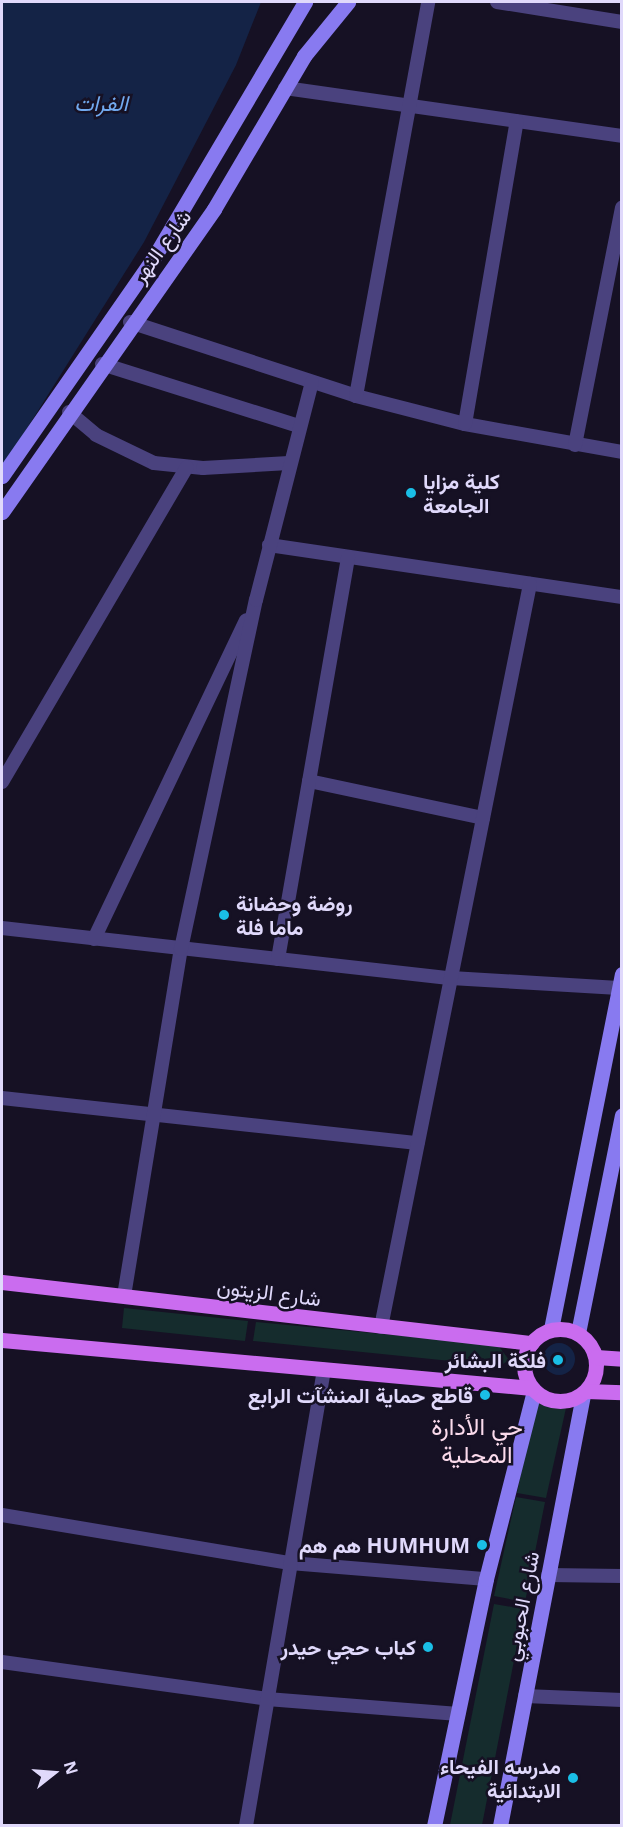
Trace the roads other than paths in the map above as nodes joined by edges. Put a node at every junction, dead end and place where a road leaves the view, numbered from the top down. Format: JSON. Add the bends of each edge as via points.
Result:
{"nodes":[{"id":1,"x":305,"y":2,"type":"edge"},
{"id":2,"x":348,"y":2,"type":"edge"},
{"id":3,"x":428,"y":2,"type":"edge"},
{"id":4,"x":497,"y":2,"type":"edge"},
{"id":5,"x":621,"y":22,"type":"edge"},
{"id":6,"x":285,"y":88,"type":"junction"},
{"id":7,"x":406,"y":106,"type":"junction"},
{"id":8,"x":517,"y":121,"type":"junction"},
{"id":9,"x":621,"y":136,"type":"edge"},
{"id":10,"x":621,"y":208,"type":"edge"},
{"id":11,"x":130,"y":322,"type":"junction"},
{"id":12,"x":102,"y":363,"type":"junction"},
{"id":13,"x":312,"y":382,"type":"junction"},
{"id":14,"x":356,"y":396,"type":"junction"},
{"id":15,"x":69,"y":412,"type":"junction"},
{"id":16,"x":465,"y":424,"type":"junction"},
{"id":17,"x":299,"y":426,"type":"junction"},
{"id":18,"x":575,"y":445,"type":"junction"},
{"id":19,"x":621,"y":452,"type":"edge"},
{"id":20,"x":290,"y":463,"type":"junction"},
{"id":21,"x":187,"y":467,"type":"junction"},
{"id":22,"x":2,"y":476,"type":"edge"},
{"id":23,"x":2,"y":512,"type":"edge"},
{"id":24,"x":269,"y":545,"type":"junction"},
{"id":25,"x":348,"y":557,"type":"junction"},
{"id":26,"x":530,"y":584,"type":"junction"},
{"id":27,"x":621,"y":597,"type":"edge"},
{"id":28,"x":256,"y":600,"type":"junction"},
{"id":29,"x":4,"y":771,"type":"edge"},
{"id":30,"x":309,"y":781,"type":"junction"},
{"id":31,"x":483,"y":818,"type":"junction"},
{"id":32,"x":2,"y":928,"type":"edge"},
{"id":33,"x":94,"y":939,"type":"junction"},
{"id":34,"x":181,"y":949,"type":"junction"},
{"id":35,"x":278,"y":958,"type":"junction"},
{"id":36,"x":451,"y":978,"type":"junction"},
{"id":37,"x":620,"y":981,"type":"edge"},
{"id":38,"x":2,"y":1098,"type":"edge"},
{"id":39,"x":621,"y":1115,"type":"edge"},
{"id":40,"x":153,"y":1117,"type":"junction"},
{"id":41,"x":418,"y":1143,"type":"junction"},
{"id":42,"x":616,"y":1167,"type":"edge"},
{"id":43,"x":2,"y":1282,"type":"edge"},
{"id":44,"x":124,"y":1296,"type":"junction"},
{"id":45,"x":381,"y":1327,"type":"junction"},
{"id":46,"x":551,"y":1329,"type":"junction"},
{"id":47,"x":578,"y":1333,"type":"junction"},
{"id":48,"x":2,"y":1340,"type":"edge"},
{"id":49,"x":531,"y":1343,"type":"junction"},
{"id":50,"x":596,"y":1356,"type":"junction"},
{"id":51,"x":621,"y":1359,"type":"edge"},
{"id":52,"x":324,"y":1370,"type":"junction"},
{"id":53,"x":533,"y":1389,"type":"junction"},
{"id":54,"x":584,"y":1392,"type":"junction"},
{"id":55,"x":621,"y":1392,"type":"edge"},
{"id":56,"x":2,"y":1515,"type":"edge"},
{"id":57,"x":290,"y":1563,"type":"junction"},
{"id":58,"x":548,"y":1575,"type":"junction"},
{"id":59,"x":621,"y":1576,"type":"edge"},
{"id":60,"x":486,"y":1579,"type":"junction"},
{"id":61,"x":2,"y":1662,"type":"edge"},
{"id":62,"x":525,"y":1696,"type":"junction"},
{"id":63,"x":267,"y":1699,"type":"junction"},
{"id":64,"x":621,"y":1700,"type":"edge"},
{"id":65,"x":458,"y":1714,"type":"junction"},
{"id":66,"x":246,"y":1826,"type":"edge"},
{"id":67,"x":434,"y":1826,"type":"edge"},
{"id":68,"x":500,"y":1826,"type":"edge"}],
"edges":[{"from":1,"to":22,"type":"main road","name":"شارع النهر","via":[[153,259]]},
{"from":2,"to":6,"type":"main road","name":"شارع النهر","via":[[320,33]]},
{"from":3,"to":7,"type":"street"},
{"from":4,"to":5,"type":"street"},
{"from":6,"to":7,"type":"street"},
{"from":6,"to":11,"type":"main road","name":"شارع النهر","via":[[214,209]]},
{"from":7,"to":8,"type":"street"},
{"from":7,"to":14,"type":"street"},
{"from":8,"to":9,"type":"street"},
{"from":8,"to":16,"type":"street"},
{"from":10,"to":18,"type":"street"},
{"from":11,"to":12,"type":"main road","name":"شارع النهر"},
{"from":11,"to":13,"type":"street"},
{"from":12,"to":15,"type":"main road","name":"شارع النهر"},
{"from":12,"to":17,"type":"street"},
{"from":13,"to":14,"type":"street"},
{"from":13,"to":17,"type":"street"},
{"from":14,"to":16,"type":"street"},
{"from":15,"to":21,"type":"street","via":[[125,451]]},
{"from":15,"to":23,"type":"main road","name":"شارع النهر"},
{"from":16,"to":18,"type":"street"},
{"from":17,"to":20,"type":"street"},
{"from":18,"to":19,"type":"street"},
{"from":20,"to":21,"type":"street"},
{"from":20,"to":24,"type":"street"},
{"from":21,"to":29,"type":"street"},
{"from":24,"to":25,"type":"street"},
{"from":24,"to":28,"type":"street"},
{"from":25,"to":26,"type":"street"},
{"from":25,"to":30,"type":"street"},
{"from":26,"to":27,"type":"street"},
{"from":26,"to":31,"type":"street"},
{"from":28,"to":33,"type":"street"},
{"from":28,"to":34,"type":"street"},
{"from":30,"to":31,"type":"street"},
{"from":30,"to":35,"type":"street"},
{"from":31,"to":36,"type":"street"},
{"from":32,"to":33,"type":"street"},
{"from":33,"to":34,"type":"street"},
{"from":34,"to":35,"type":"street"},
{"from":34,"to":40,"type":"street"},
{"from":35,"to":36,"type":"street"},
{"from":36,"to":37,"type":"street"},
{"from":36,"to":41,"type":"street"},
{"from":37,"to":46,"type":"main road"},
{"from":38,"to":40,"type":"street"},
{"from":39,"to":42,"type":"main road"},
{"from":40,"to":41,"type":"street"},
{"from":40,"to":44,"type":"street"},
{"from":41,"to":45,"type":"street"},
{"from":42,"to":47,"type":"main road"},
{"from":43,"to":44,"type":"main road","name":"شارع الزيتون"},
{"from":44,"to":45,"type":"main road","name":"شارع الزيتون"},
{"from":45,"to":49,"type":"main road","name":"شارع الزيتون"},
{"from":46,"to":47,"type":"main road"},
{"from":46,"to":49,"type":"main road"},
{"from":47,"to":50,"type":"main road"},
{"from":48,"to":52,"type":"main road"},
{"from":49,"to":53,"type":"main road","via":[[524,1366]]},
{"from":50,"to":51,"type":"main road"},
{"from":50,"to":54,"type":"main road"},
{"from":52,"to":53,"type":"main road"},
{"from":52,"to":57,"type":"street"},
{"from":53,"to":54,"type":"main road","via":[[553,1401]]},
{"from":53,"to":60,"type":"main road"},
{"from":54,"to":55,"type":"main road"},
{"from":54,"to":58,"type":"main road","name":"شارع الحبوبي"},
{"from":56,"to":57,"type":"street"},
{"from":57,"to":60,"type":"street"},
{"from":57,"to":63,"type":"street"},
{"from":58,"to":59,"type":"street"},
{"from":58,"to":62,"type":"main road","name":"شارع الحبوبي"},
{"from":60,"to":65,"type":"main road"},
{"from":61,"to":63,"type":"street"},
{"from":62,"to":64,"type":"street"},
{"from":62,"to":68,"type":"main road","name":"شارع الحبوبي"},
{"from":63,"to":65,"type":"street"},
{"from":63,"to":66,"type":"street"},
{"from":65,"to":67,"type":"main road"}]}
